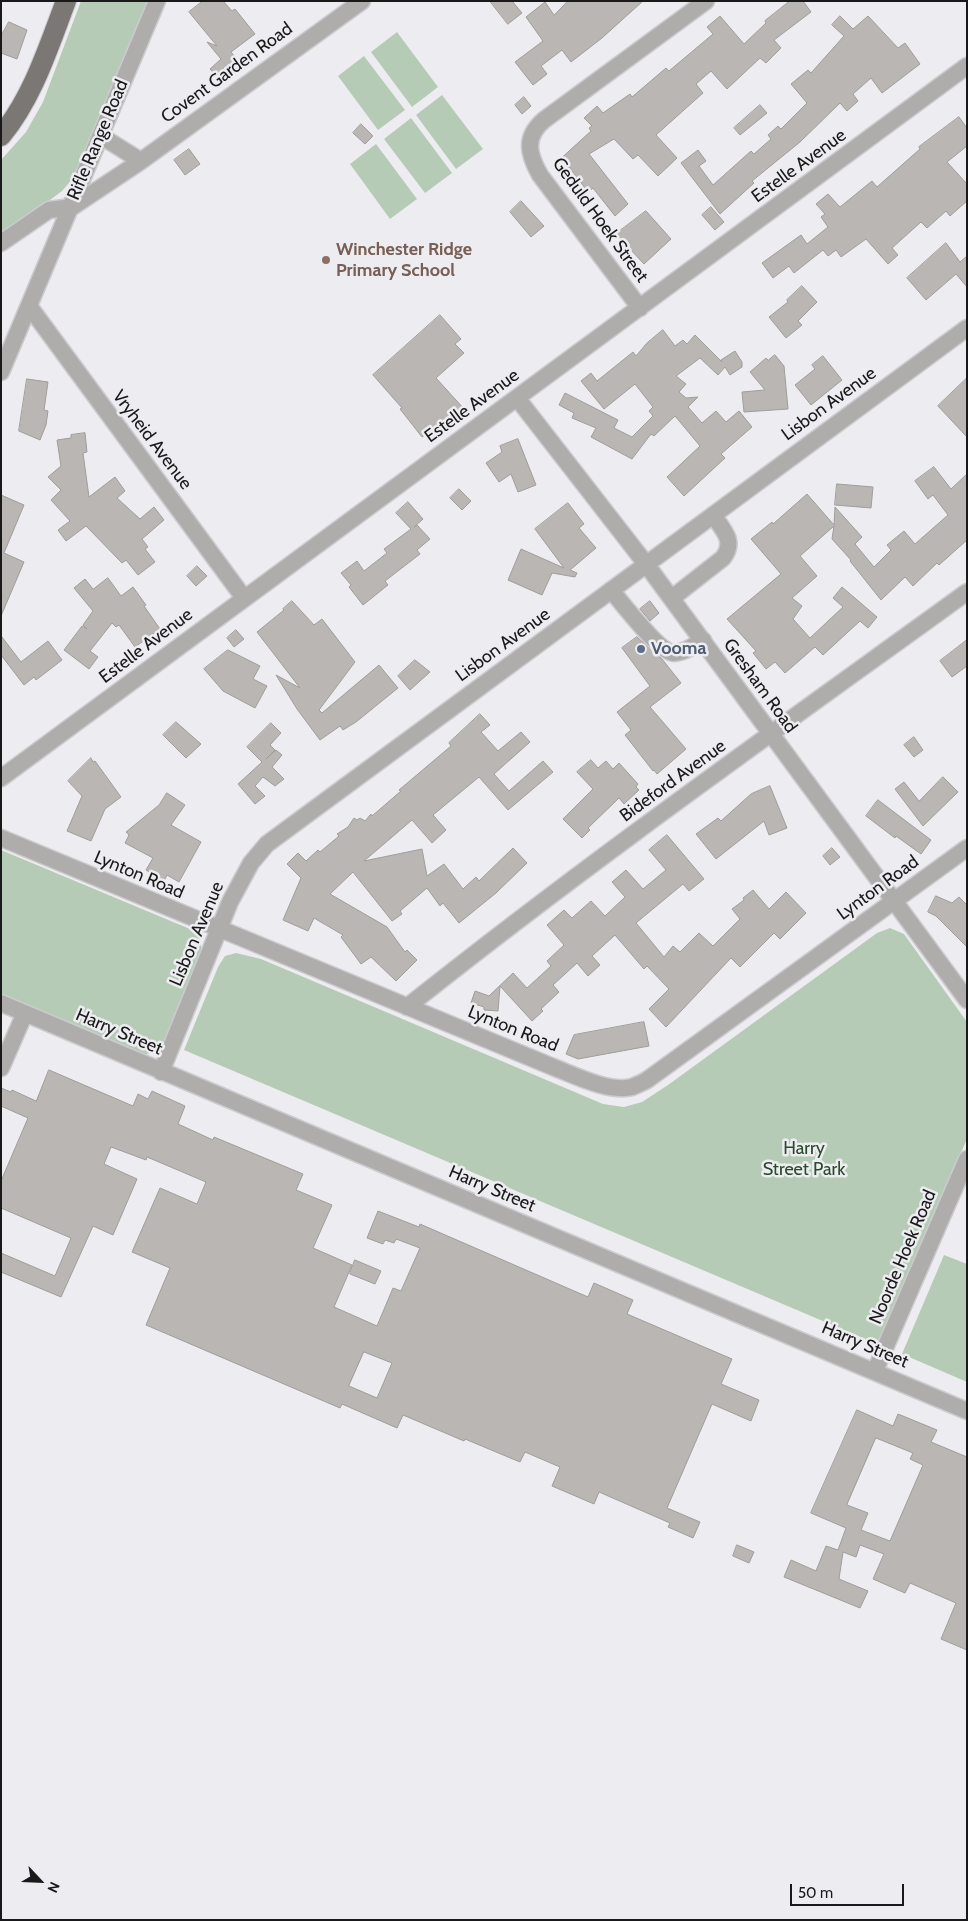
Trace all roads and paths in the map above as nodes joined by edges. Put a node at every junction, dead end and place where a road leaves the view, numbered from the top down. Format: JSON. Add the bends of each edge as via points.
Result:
{"nodes":[{"id":1,"x":66,"y":1,"type":"edge"},
{"id":2,"x":157,"y":1,"type":"edge"},
{"id":3,"x":362,"y":1,"type":"edge"},
{"id":4,"x":706,"y":1,"type":"edge"},
{"id":5,"x":967,"y":66,"type":"edge"},
{"id":6,"x":1,"y":136,"type":"edge"},
{"id":7,"x":101,"y":136,"type":"junction"},
{"id":8,"x":141,"y":161,"type":"junction"},
{"id":9,"x":72,"y":207,"type":"junction"},
{"id":10,"x":1,"y":243,"type":"edge"},
{"id":11,"x":29,"y":306,"type":"junction"},
{"id":12,"x":640,"y":308,"type":"junction"},
{"id":13,"x":967,"y":328,"type":"edge"},
{"id":14,"x":6,"y":347,"type":"edge"},
{"id":15,"x":1,"y":372,"type":"edge"},
{"id":16,"x":517,"y":398,"type":"junction"},
{"id":17,"x":713,"y":515,"type":"junction"},
{"id":18,"x":646,"y":564,"type":"junction"},
{"id":19,"x":610,"y":590,"type":"junction"},
{"id":20,"x":967,"y":592,"type":"edge"},
{"id":21,"x":244,"y":598,"type":"junction"},
{"id":22,"x":672,"y":598,"type":"junction"},
{"id":23,"x":703,"y":640,"type":"junction"},
{"id":24,"x":771,"y":734,"type":"junction"},
{"id":25,"x":1,"y":778,"type":"edge"},
{"id":26,"x":1,"y":838,"type":"edge"},
{"id":27,"x":967,"y":848,"type":"edge"},
{"id":28,"x":894,"y":902,"type":"junction"},
{"id":29,"x":218,"y":930,"type":"junction"},
{"id":30,"x":967,"y":1000,"type":"edge"},
{"id":31,"x":1,"y":1003,"type":"edge"},
{"id":32,"x":407,"y":1008,"type":"junction"},
{"id":33,"x":24,"y":1013,"type":"junction"},
{"id":34,"x":2,"y":1061,"type":"edge"},
{"id":35,"x":161,"y":1072,"type":"junction"},
{"id":36,"x":967,"y":1159,"type":"edge"},
{"id":37,"x":875,"y":1371,"type":"junction"},
{"id":38,"x":967,"y":1410,"type":"edge"}],
"edges":[{"from":1,"to":6,"type":"main road","via":[[28,95]]},
{"from":2,"to":7,"type":"street","name":"Rifle Range Road"},
{"from":3,"to":8,"type":"street","name":"Covent Garden Road"},
{"from":4,"to":12,"type":"street","name":"Geduld Hoek Street","via":[[544,120],[530,142],[530,154],[540,175]]},
{"from":5,"to":12,"type":"street","name":"Estelle Avenue"},
{"from":7,"to":8,"type":"street"},
{"from":7,"to":9,"type":"street","name":"Rifle Range Road"},
{"from":8,"to":9,"type":"street","name":"Covent Garden Road"},
{"from":9,"to":10,"type":"street","name":"Rifle Range Road","via":[[49,210]]},
{"from":9,"to":11,"type":"street"},
{"from":11,"to":14,"type":"street"},
{"from":11,"to":21,"type":"street","name":"Vryheid Avenue"},
{"from":12,"to":16,"type":"street","name":"Estelle Avenue"},
{"from":13,"to":17,"type":"street","name":"Lisbon Avenue"},
{"from":14,"to":15,"type":"street"},
{"from":16,"to":18,"type":"street","name":"Gresham Road"},
{"from":16,"to":21,"type":"street","name":"Estelle Avenue"},
{"from":17,"to":18,"type":"street","name":"Lisbon Avenue"},
{"from":17,"to":22,"type":"street","via":[[730,541],[729,551]]},
{"from":18,"to":19,"type":"street","name":"Lisbon Avenue"},
{"from":18,"to":22,"type":"street","name":"Gresham Road"},
{"from":19,"to":23,"type":"street","via":[[667,651],[687,650]]},
{"from":19,"to":29,"type":"street","name":"Lisbon Avenue","via":[[267,844],[251,862]]},
{"from":20,"to":24,"type":"street","name":"Bideford Avenue"},
{"from":21,"to":25,"type":"street","name":"Estelle Avenue"},
{"from":22,"to":23,"type":"street","name":"Gresham Road"},
{"from":23,"to":24,"type":"street","name":"Gresham Road"},
{"from":24,"to":28,"type":"street","name":"Gresham Road"},
{"from":24,"to":32,"type":"street","name":"Bideford Avenue"},
{"from":26,"to":29,"type":"street","name":"Lynton Road"},
{"from":27,"to":28,"type":"street","name":"Lynton Road"},
{"from":28,"to":30,"type":"street","name":"Gresham Road"},
{"from":28,"to":32,"type":"street","name":"Lynton Road","via":[[647,1080],[633,1086],[617,1087],[590,1081]]},
{"from":29,"to":32,"type":"street","name":"Lynton Road"},
{"from":29,"to":35,"type":"street","name":"Lisbon Avenue"},
{"from":31,"to":33,"type":"street","name":"Harry Street"},
{"from":33,"to":34,"type":"street"},
{"from":33,"to":35,"type":"street","name":"Harry Street"},
{"from":35,"to":37,"type":"street","name":"Harry Street"},
{"from":36,"to":37,"type":"street","name":"Noorde Hoek Road"},
{"from":37,"to":38,"type":"street","name":"Harry Street"}]}
